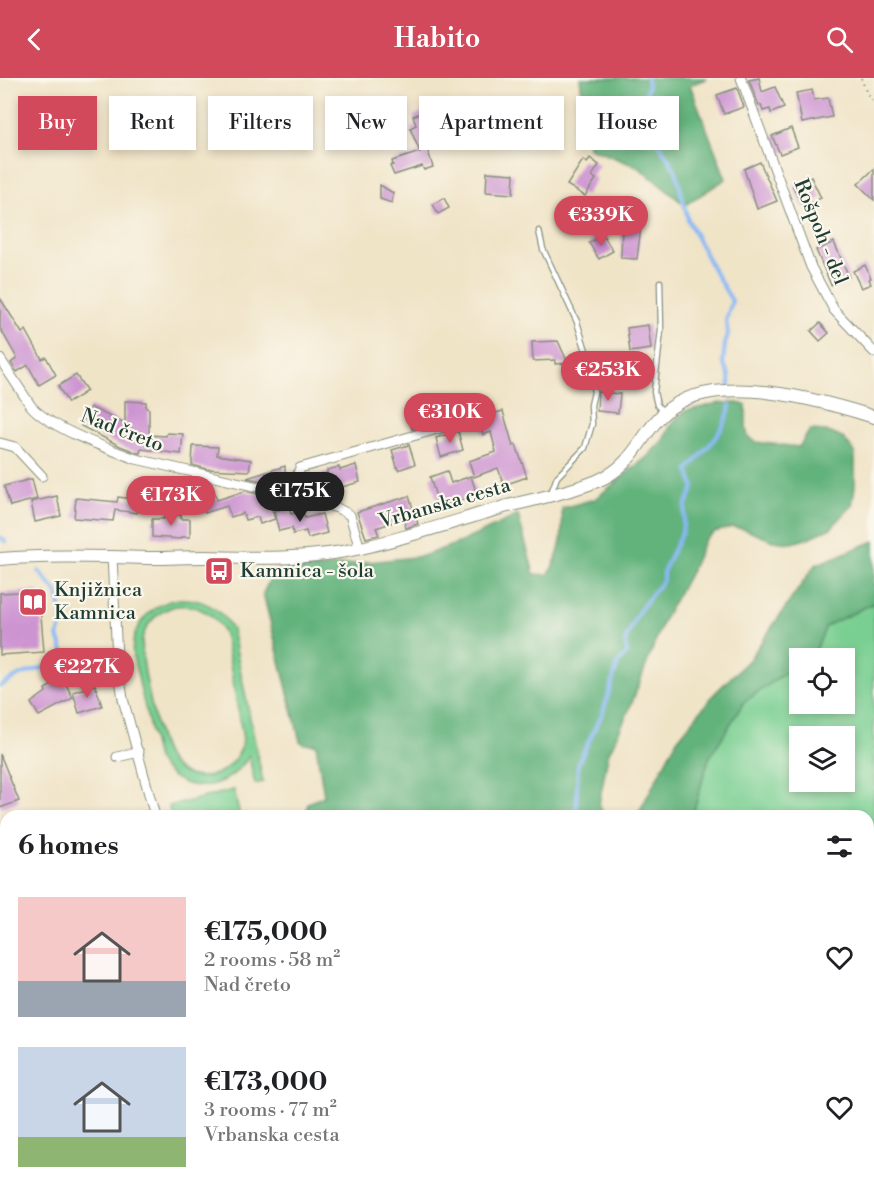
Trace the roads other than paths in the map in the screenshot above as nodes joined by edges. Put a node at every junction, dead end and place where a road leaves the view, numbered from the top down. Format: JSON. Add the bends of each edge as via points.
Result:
{"nodes":[{"id":1,"x":741,"y":78,"type":"edge"},
{"id":2,"x":539,"y":231,"type":"dead end"},
{"id":3,"x":660,"y":282,"type":"dead end"},
{"id":4,"x":874,"y":352,"type":"edge"},
{"id":5,"x":0,"y":359,"type":"edge"},
{"id":6,"x":664,"y":413,"type":"junction"},
{"id":7,"x":874,"y":417,"type":"edge"},
{"id":8,"x":455,"y":424,"type":"dead end"},
{"id":9,"x":0,"y":443,"type":"edge"},
{"id":10,"x":42,"y":476,"type":"dead end"},
{"id":11,"x":550,"y":495,"type":"junction"},
{"id":12,"x":297,"y":496,"type":"junction"},
{"id":13,"x":360,"y":549,"type":"junction"},
{"id":14,"x":112,"y":556,"type":"junction"},
{"id":15,"x":0,"y":559,"type":"edge"},
{"id":16,"x":139,"y":752,"type":"junction"},
{"id":17,"x":117,"y":757,"type":"dead end"},
{"id":18,"x":154,"y":810,"type":"edge"}],
"edges":[{"from":1,"to":4,"type":"street","name":"Rošpoh - del","via":[[811,267],[834,310]]},
{"from":2,"to":11,"type":"lane","via":[[543,249],[578,322],[594,392],[589,439],[578,457],[557,477]]},
{"from":3,"to":6,"type":"lane","via":[[661,330],[654,392]]},
{"from":5,"to":12,"type":"street","name":"Nad čreto","via":[[36,412],[112,451]]},
{"from":6,"to":7,"type":"street","name":"Vrbanska cesta","via":[[692,396],[747,392],[792,395]]},
{"from":6,"to":11,"type":"street","name":"Vrbanska cesta","via":[[615,472]]},
{"from":8,"to":12,"type":"street","via":[[300,468]]},
{"from":9,"to":10,"type":"street","via":[[15,447]]},
{"from":11,"to":13,"type":"street","name":"Vrbanska cesta"},
{"from":12,"to":13,"type":"street","name":"Nad čreto","via":[[350,515]]},
{"from":13,"to":14,"type":"street","name":"Vrbanska cesta","via":[[291,557]]},
{"from":14,"to":15,"type":"street","name":"Vrbanska cesta"},
{"from":14,"to":16,"type":"street","via":[[117,659],[123,699]]},
{"from":16,"to":17,"type":"street"},
{"from":16,"to":18,"type":"street"}]}
